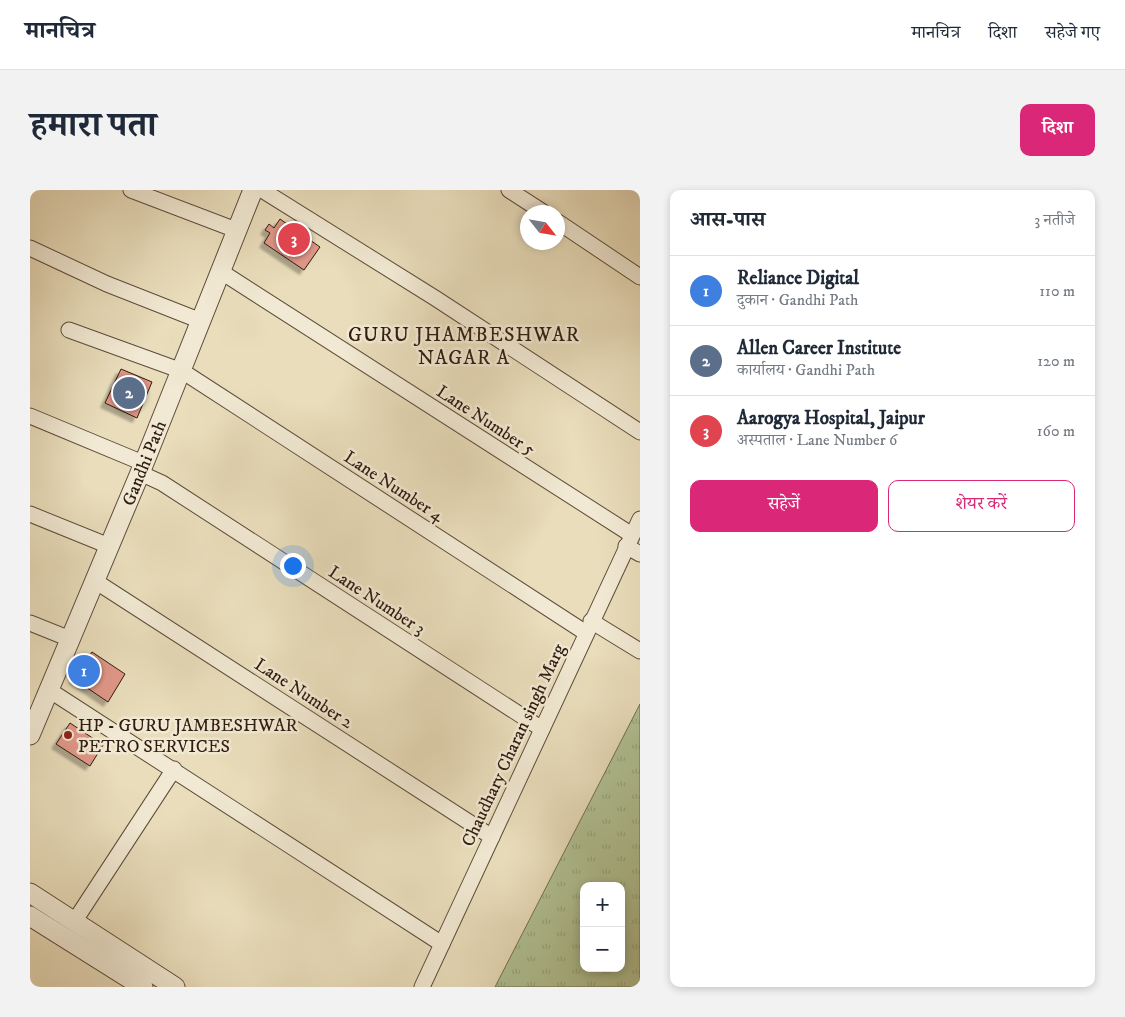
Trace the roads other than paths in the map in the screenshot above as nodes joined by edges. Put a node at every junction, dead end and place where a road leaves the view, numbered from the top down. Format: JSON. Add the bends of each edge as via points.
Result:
{"nodes":[{"id":1,"x":252,"y":190,"type":"edge"},
{"id":2,"x":262,"y":190,"type":"edge"},
{"id":3,"x":509,"y":190,"type":"edge"},
{"id":4,"x":141,"y":192,"type":"edge"},
{"id":5,"x":532,"y":205,"type":"edge"},
{"id":6,"x":565,"y":227,"type":"edge"},
{"id":7,"x":236,"y":230,"type":"junction"},
{"id":8,"x":30,"y":248,"type":"edge"},
{"id":9,"x":220,"y":271,"type":"junction"},
{"id":10,"x":640,"y":277,"type":"edge"},
{"id":11,"x":201,"y":321,"type":"junction"},
{"id":12,"x":69,"y":330,"type":"dead end"},
{"id":13,"x":182,"y":370,"type":"junction"},
{"id":14,"x":30,"y":416,"type":"edge"},
{"id":15,"x":640,"y":432,"type":"edge"},
{"id":16,"x":142,"y":468,"type":"junction"},
{"id":17,"x":30,"y":514,"type":"edge"},
{"id":18,"x":640,"y":520,"type":"edge"},
{"id":19,"x":629,"y":541,"type":"junction"},
{"id":20,"x":110,"y":546,"type":"junction"},
{"id":21,"x":640,"y":554,"type":"edge"},
{"id":22,"x":95,"y":581,"type":"junction"},
{"id":23,"x":30,"y":623,"type":"edge"},
{"id":24,"x":588,"y":627,"type":"junction"},
{"id":25,"x":70,"y":640,"type":"junction"},
{"id":26,"x":640,"y":651,"type":"edge"},
{"id":27,"x":49,"y":690,"type":"junction"},
{"id":28,"x":542,"y":729,"type":"junction"},
{"id":29,"x":30,"y":735,"type":"edge"},
{"id":30,"x":174,"y":769,"type":"junction"},
{"id":31,"x":492,"y":837,"type":"junction"},
{"id":32,"x":30,"y":893,"type":"edge"},
{"id":33,"x":30,"y":916,"type":"edge"},
{"id":34,"x":74,"y":922,"type":"junction"},
{"id":35,"x":442,"y":944,"type":"junction"},
{"id":36,"x":143,"y":987,"type":"edge"},
{"id":37,"x":174,"y":987,"type":"edge"},
{"id":38,"x":422,"y":987,"type":"edge"}],
"edges":[{"from":1,"to":7,"type":"street","name":"Gandhi Path"},
{"from":2,"to":15,"type":"street"},
{"from":3,"to":5,"type":"street"},
{"from":4,"to":7,"type":"street"},
{"from":6,"to":10,"type":"street"},
{"from":7,"to":9,"type":"street","name":"Gandhi Path"},
{"from":8,"to":11,"type":"street","via":[[107,284]]},
{"from":9,"to":11,"type":"street","name":"Gandhi Path"},
{"from":9,"to":19,"type":"street","name":"Lane Number 5"},
{"from":11,"to":13,"type":"street","name":"Gandhi Path"},
{"from":12,"to":13,"type":"street","name":"Lane Number 4"},
{"from":13,"to":16,"type":"street","name":"Gandhi Path"},
{"from":13,"to":24,"type":"street","name":"Lane Number 4"},
{"from":14,"to":16,"type":"street","name":"Lane Number 3"},
{"from":16,"to":20,"type":"street","name":"Gandhi Path"},
{"from":16,"to":28,"type":"street","name":"Lane Number 3"},
{"from":17,"to":20,"type":"street"},
{"from":18,"to":19,"type":"street","name":"Chaudhary Charan singh Marg"},
{"from":19,"to":21,"type":"street","name":"Lane Number 5"},
{"from":19,"to":24,"type":"street","name":"Chaudhary Charan singh Marg"},
{"from":20,"to":22,"type":"street","name":"Gandhi Path"},
{"from":22,"to":25,"type":"street","name":"Gandhi Path"},
{"from":22,"to":31,"type":"street","name":"Lane Number 2"},
{"from":23,"to":25,"type":"street"},
{"from":24,"to":26,"type":"street","name":"Lane Number 4"},
{"from":24,"to":28,"type":"street","name":"Chaudhary Charan singh Marg"},
{"from":25,"to":27,"type":"street","name":"Gandhi Path"},
{"from":27,"to":29,"type":"street","name":"Gandhi Path"},
{"from":27,"to":30,"type":"street"},
{"from":28,"to":31,"type":"street","name":"Chaudhary Charan singh Marg"},
{"from":30,"to":34,"type":"street"},
{"from":30,"to":35,"type":"street"},
{"from":31,"to":35,"type":"street","name":"Chaudhary Charan singh Marg"},
{"from":32,"to":34,"type":"street"},
{"from":33,"to":36,"type":"street"},
{"from":34,"to":37,"type":"street"},
{"from":35,"to":38,"type":"street","name":"Chaudhary Charan singh Marg"}]}
